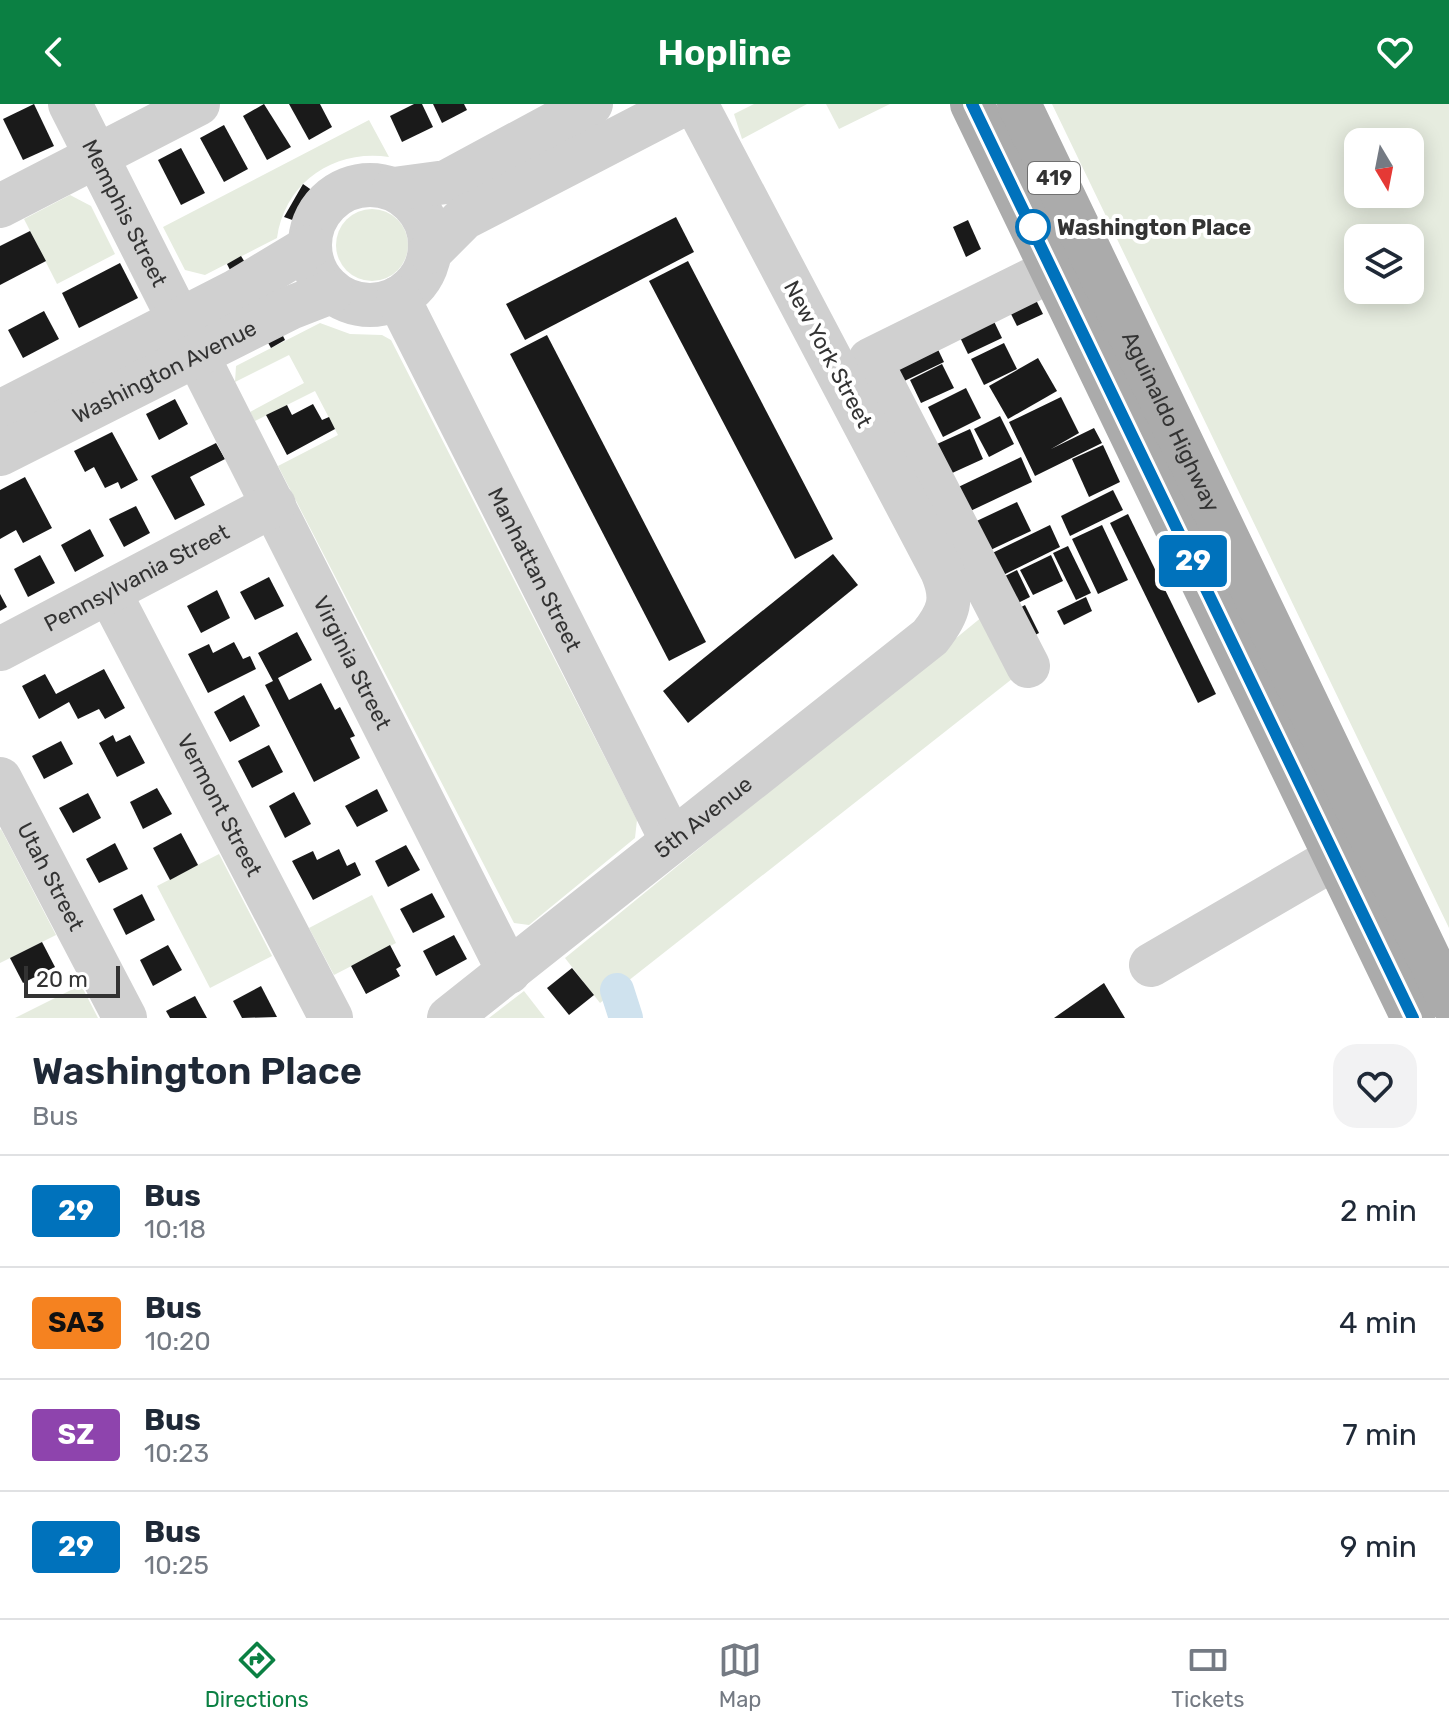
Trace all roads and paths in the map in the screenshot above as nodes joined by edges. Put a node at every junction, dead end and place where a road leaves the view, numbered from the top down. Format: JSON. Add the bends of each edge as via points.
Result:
{"nodes":[{"id":1,"x":70,"y":104,"type":"edge"},
{"id":2,"x":198,"y":104,"type":"edge"},
{"id":3,"x":591,"y":104,"type":"edge"},
{"id":4,"x":684,"y":104,"type":"edge"},
{"id":5,"x":696,"y":104,"type":"edge"},
{"id":6,"x":972,"y":104,"type":"edge"},
{"id":7,"x":1019,"y":104,"type":"edge"},
{"id":8,"x":96,"y":157,"type":"junction"},
{"id":9,"x":394,"y":189,"type":"junction"},
{"id":10,"x":0,"y":206,"type":"edge"},
{"id":11,"x":309,"y":247,"type":"junction"},
{"id":12,"x":430,"y":252,"type":"junction"},
{"id":13,"x":1054,"y":269,"type":"junction"},
{"id":14,"x":331,"y":292,"type":"junction"},
{"id":15,"x":398,"y":298,"type":"junction"},
{"id":16,"x":189,"y":336,"type":"junction"},
{"id":17,"x":0,"y":412,"type":"edge"},
{"id":18,"x":0,"y":454,"type":"edge"},
{"id":19,"x":274,"y":505,"type":"junction"},
{"id":20,"x":109,"y":592,"type":"junction"},
{"id":21,"x":950,"y":608,"type":"joint"},
{"id":22,"x":0,"y":649,"type":"edge"},
{"id":23,"x":1028,"y":666,"type":"dead end"},
{"id":24,"x":0,"y":779,"type":"edge"},
{"id":25,"x":1330,"y":801,"type":"junction"},
{"id":26,"x":672,"y":841,"type":"junction"},
{"id":27,"x":1335,"y":858,"type":"junction"},
{"id":28,"x":1151,"y":965,"type":"dead end"},
{"id":29,"x":509,"y":972,"type":"junction"},
{"id":30,"x":1449,"y":1000,"type":"edge"},
{"id":31,"x":125,"y":1018,"type":"edge"},
{"id":32,"x":331,"y":1018,"type":"edge"},
{"id":33,"x":449,"y":1018,"type":"edge"},
{"id":34,"x":1413,"y":1018,"type":"edge"}],
"edges":[{"from":1,"to":8,"type":"street","name":"Memphis Street"},
{"from":2,"to":8,"type":"street"},
{"from":3,"to":9,"type":"street","via":[[446,182]]},
{"from":4,"to":12,"type":"street","via":[[464,218]]},
{"from":5,"to":21,"type":"street","name":"New York Street","via":[[942,571]]},
{"from":6,"to":13,"type":"main road","name":"Aguinaldo Highway","number":"419"},
{"from":7,"to":25,"type":"main road","name":"Aguinaldo Highway","number":"419"},
{"from":8,"to":10,"type":"street"},
{"from":8,"to":16,"type":"street","name":"Memphis Street"},
{"from":9,"to":11,"type":"street","via":[[353,186],[335,195],[320,209]]},
{"from":9,"to":12,"type":"street","via":[[422,214],[430,232]]},
{"from":11,"to":14,"type":"street","via":[[312,264]]},
{"from":11,"to":16,"type":"street","name":"Washington Avenue"},
{"from":12,"to":15,"type":"street","via":[[414,286]]},
{"from":13,"to":23,"type":"street","via":[[870,360]]},
{"from":13,"to":25,"type":"main road","name":"Aguinaldo Highway","number":"419"},
{"from":14,"to":15,"type":"street","via":[[364,305]]},
{"from":14,"to":16,"type":"street","name":"Washington Avenue"},
{"from":15,"to":26,"type":"street","name":"Manhattan Street"},
{"from":16,"to":17,"type":"street","name":"Washington Avenue"},
{"from":16,"to":18,"type":"street","name":"Washington Avenue"},
{"from":16,"to":19,"type":"street","name":"Virginia Street"},
{"from":19,"to":20,"type":"street","name":"Pennsylvania Street"},
{"from":19,"to":29,"type":"street","name":"Virginia Street"},
{"from":20,"to":22,"type":"street","name":"Pennsylvania Street"},
{"from":20,"to":32,"type":"street","name":"Vermont Street"},
{"from":21,"to":26,"type":"street","name":"5th Avenue","via":[[930,637]]},
{"from":24,"to":31,"type":"street","name":"Utah Street"},
{"from":25,"to":27,"type":"main road","name":"Aguinaldo Highway","number":"419"},
{"from":25,"to":30,"type":"main road","name":"Aguinaldo Highway","number":"419"},
{"from":26,"to":29,"type":"street","name":"5th Avenue"},
{"from":27,"to":28,"type":"street"},
{"from":27,"to":34,"type":"main road","name":"Aguinaldo Highway","number":"419"},
{"from":29,"to":33,"type":"street","name":"5th Avenue"}]}
